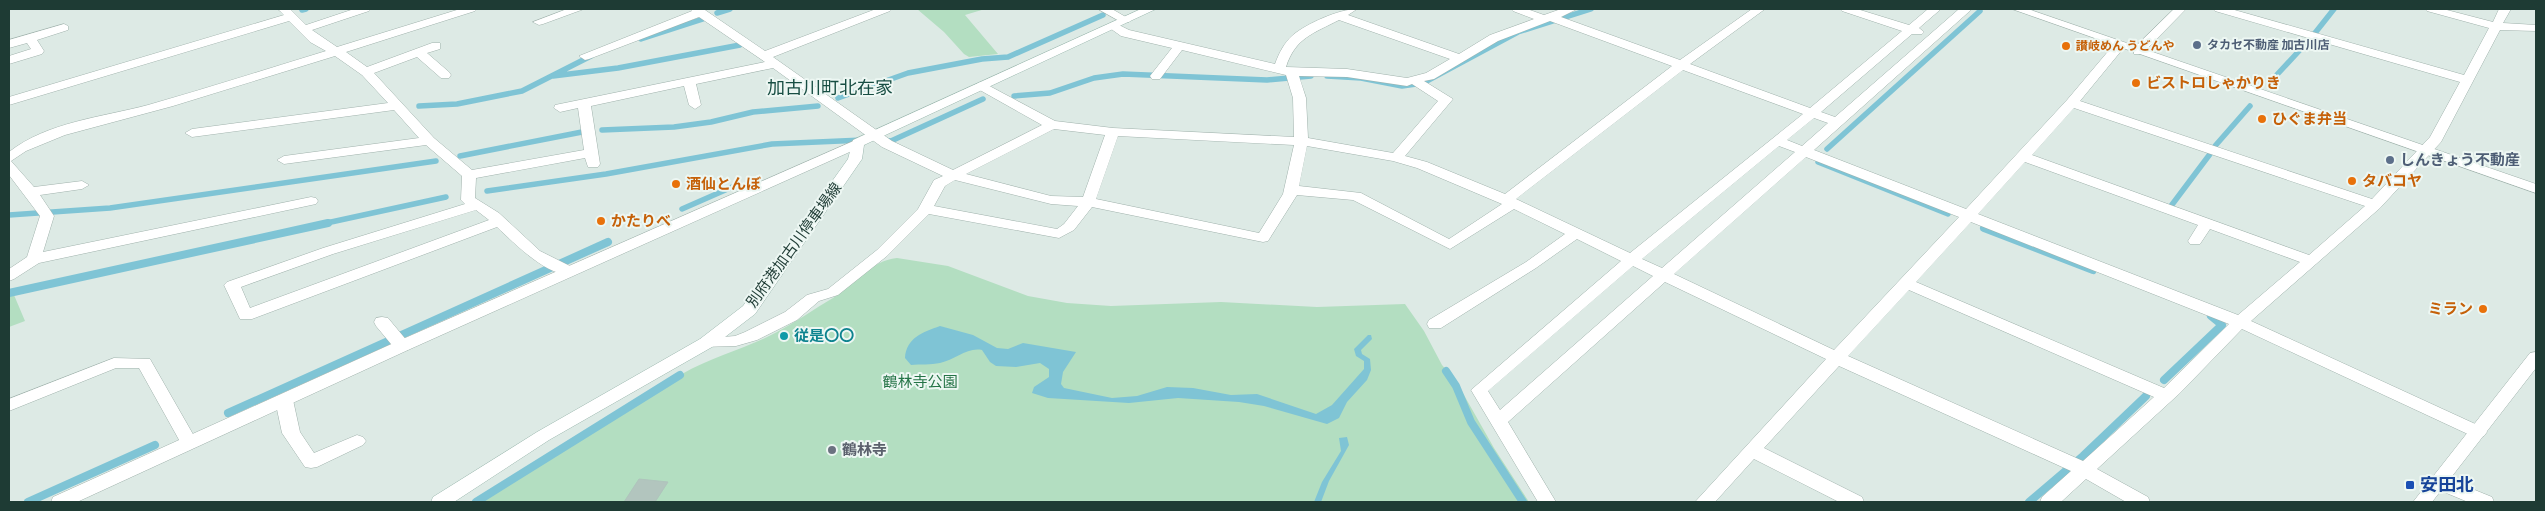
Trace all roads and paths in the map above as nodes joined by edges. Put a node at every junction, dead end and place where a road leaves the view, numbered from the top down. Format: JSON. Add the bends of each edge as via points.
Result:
{"nodes":[{"id":1,"x":365,"y":9,"type":"edge"},
{"id":2,"x":471,"y":9,"type":"edge"},
{"id":3,"x":578,"y":9,"type":"edge"},
{"id":4,"x":886,"y":9,"type":"edge"},
{"id":5,"x":1104,"y":9,"type":"edge"},
{"id":6,"x":1150,"y":9,"type":"edge"},
{"id":7,"x":1351,"y":9,"type":"edge"},
{"id":8,"x":1518,"y":9,"type":"edge"},
{"id":9,"x":1571,"y":9,"type":"edge"},
{"id":10,"x":1760,"y":9,"type":"edge"},
{"id":11,"x":1846,"y":9,"type":"edge"},
{"id":12,"x":1936,"y":9,"type":"edge"},
{"id":13,"x":1966,"y":9,"type":"edge"},
{"id":14,"x":2018,"y":9,"type":"edge"},
{"id":15,"x":2180,"y":9,"type":"edge"},
{"id":16,"x":2219,"y":9,"type":"edge"},
{"id":17,"x":2431,"y":9,"type":"edge"},
{"id":18,"x":2505,"y":9,"type":"edge"},
{"id":19,"x":699,"y":10,"type":"edge"},
{"id":20,"x":289,"y":13,"type":"edge"},
{"id":21,"x":1338,"y":16,"type":"junction"},
{"id":22,"x":1547,"y":18,"type":"junction"},
{"id":23,"x":1124,"y":20,"type":"junction"},
{"id":24,"x":539,"y":22,"type":"dead end"},
{"id":25,"x":1113,"y":26,"type":"junction"},
{"id":26,"x":2496,"y":26,"type":"junction"},
{"id":27,"x":64,"y":28,"type":"dead end"},
{"id":28,"x":2536,"y":28,"type":"edge"},
{"id":29,"x":305,"y":29,"type":"junction"},
{"id":30,"x":1911,"y":29,"type":"junction"},
{"id":31,"x":1934,"y":37,"type":"junction"},
{"id":32,"x":30,"y":38,"type":"junction"},
{"id":33,"x":9,"y":44,"type":"edge"},
{"id":34,"x":2120,"y":45,"type":"junction"},
{"id":35,"x":436,"y":46,"type":"dead end"},
{"id":36,"x":1179,"y":46,"type":"junction"},
{"id":37,"x":2138,"y":51,"type":"junction"},
{"id":38,"x":334,"y":52,"type":"junction"},
{"id":39,"x":418,"y":52,"type":"junction"},
{"id":40,"x":584,"y":56,"type":"dead end"},
{"id":41,"x":764,"y":56,"type":"junction"},
{"id":42,"x":1460,"y":58,"type":"junction"},
{"id":43,"x":9,"y":60,"type":"edge"},
{"id":44,"x":774,"y":64,"type":"junction"},
{"id":45,"x":1681,"y":65,"type":"junction"},
{"id":46,"x":1285,"y":71,"type":"junction"},
{"id":47,"x":366,"y":72,"type":"junction"},
{"id":48,"x":445,"y":75,"type":"dead end"},
{"id":49,"x":1156,"y":76,"type":"dead end"},
{"id":50,"x":1414,"y":80,"type":"junction"},
{"id":51,"x":2466,"y":80,"type":"junction"},
{"id":52,"x":690,"y":83,"type":"junction"},
{"id":53,"x":982,"y":86,"type":"junction"},
{"id":54,"x":9,"y":101,"type":"edge"},
{"id":55,"x":584,"y":103,"type":"junction"},
{"id":56,"x":2072,"y":103,"type":"junction"},
{"id":57,"x":695,"y":105,"type":"dead end"},
{"id":58,"x":396,"y":106,"type":"junction"},
{"id":59,"x":560,"y":108,"type":"dead end"},
{"id":60,"x":1812,"y":114,"type":"junction"},
{"id":61,"x":1837,"y":122,"type":"junction"},
{"id":62,"x":1052,"y":125,"type":"junction"},
{"id":63,"x":1113,"y":132,"type":"junction"},
{"id":64,"x":192,"y":133,"type":"dead end"},
{"id":65,"x":877,"y":134,"type":"junction"},
{"id":66,"x":429,"y":141,"type":"junction"},
{"id":67,"x":1302,"y":141,"type":"junction"},
{"id":68,"x":1778,"y":141,"type":"junction"},
{"id":69,"x":858,"y":143,"type":"junction"},
{"id":70,"x":1804,"y":151,"type":"junction"},
{"id":71,"x":2427,"y":151,"type":"junction"},
{"id":72,"x":2022,"y":156,"type":"junction"},
{"id":73,"x":1397,"y":157,"type":"junction"},
{"id":74,"x":9,"y":158,"type":"edge"},
{"id":75,"x":284,"y":160,"type":"dead end"},
{"id":76,"x":9,"y":165,"type":"edge"},
{"id":77,"x":469,"y":175,"type":"junction"},
{"id":78,"x":952,"y":175,"type":"junction"},
{"id":79,"x":82,"y":185,"type":"dead end"},
{"id":80,"x":2536,"y":189,"type":"edge"},
{"id":81,"x":1292,"y":190,"type":"junction"},
{"id":82,"x":30,"y":192,"type":"junction"},
{"id":83,"x":311,"y":201,"type":"dead end"},
{"id":84,"x":1088,"y":202,"type":"junction"},
{"id":85,"x":1509,"y":202,"type":"junction"},
{"id":86,"x":478,"y":205,"type":"junction"},
{"id":87,"x":2375,"y":205,"type":"junction"},
{"id":88,"x":925,"y":209,"type":"junction"},
{"id":89,"x":1966,"y":216,"type":"junction"},
{"id":90,"x":499,"y":221,"type":"junction"},
{"id":91,"x":2207,"y":223,"type":"junction"},
{"id":92,"x":1576,"y":233,"type":"junction"},
{"id":93,"x":2195,"y":241,"type":"dead end"},
{"id":94,"x":1632,"y":258,"type":"junction"},
{"id":95,"x":34,"y":259,"type":"junction"},
{"id":96,"x":2312,"y":261,"type":"junction"},
{"id":97,"x":561,"y":267,"type":"junction"},
{"id":98,"x":1664,"y":274,"type":"junction"},
{"id":99,"x":9,"y":276,"type":"edge"},
{"id":100,"x":1906,"y":283,"type":"junction"},
{"id":101,"x":382,"y":322,"type":"dead end"},
{"id":102,"x":2240,"y":322,"type":"junction"},
{"id":103,"x":1435,"y":324,"type":"dead end"},
{"id":104,"x":397,"y":341,"type":"junction"},
{"id":105,"x":706,"y":343,"type":"junction"},
{"id":106,"x":2536,"y":357,"type":"edge"},
{"id":107,"x":1837,"y":358,"type":"junction"},
{"id":108,"x":2166,"y":396,"type":"junction"},
{"id":109,"x":284,"y":400,"type":"junction"},
{"id":110,"x":9,"y":405,"type":"edge"},
{"id":111,"x":1497,"y":422,"type":"junction"},
{"id":112,"x":2478,"y":432,"type":"junction"},
{"id":113,"x":357,"y":441,"type":"dead end"},
{"id":114,"x":189,"y":443,"type":"junction"},
{"id":115,"x":1752,"y":450,"type":"junction"},
{"id":116,"x":2082,"y":469,"type":"junction"},
{"id":117,"x":2438,"y":482,"type":"junction"},
{"id":118,"x":60,"y":502,"type":"edge"},
{"id":119,"x":440,"y":502,"type":"edge"},
{"id":120,"x":1547,"y":502,"type":"edge"},
{"id":121,"x":1704,"y":502,"type":"edge"},
{"id":122,"x":1855,"y":502,"type":"edge"},
{"id":123,"x":2049,"y":502,"type":"edge"},
{"id":124,"x":2141,"y":502,"type":"edge"},
{"id":125,"x":2422,"y":502,"type":"edge"},
{"id":126,"x":2485,"y":502,"type":"edge"}],
"edges":[{"from":1,"to":29,"type":"street"},
{"from":2,"to":38,"type":"street"},
{"from":3,"to":24,"type":"street"},
{"from":4,"to":41,"type":"street"},
{"from":5,"to":23,"type":"street"},
{"from":6,"to":23,"type":"street"},
{"from":7,"to":21,"type":"street"},
{"from":8,"to":22,"type":"street"},
{"from":9,"to":22,"type":"street"},
{"from":10,"to":45,"type":"street"},
{"from":11,"to":30,"type":"street"},
{"from":12,"to":30,"type":"street"},
{"from":13,"to":31,"type":"street"},
{"from":14,"to":34,"type":"street"},
{"from":15,"to":37,"type":"street"},
{"from":16,"to":51,"type":"street"},
{"from":17,"to":26,"type":"street"},
{"from":18,"to":26,"type":"street"},
{"from":19,"to":40,"type":"street"},
{"from":19,"to":41,"type":"street"},
{"from":20,"to":29,"type":"street"},
{"from":20,"to":54,"type":"street"},
{"from":21,"to":42,"type":"street"},
{"from":21,"to":46,"type":"street","via":[[1298,37],[1285,52]]},
{"from":22,"to":42,"type":"street","via":[[1494,38]]},
{"from":22,"to":45,"type":"street"},
{"from":23,"to":25,"type":"street"},
{"from":25,"to":36,"type":"street","via":[[1125,33]]},
{"from":25,"to":53,"type":"street"},
{"from":26,"to":28,"type":"street"},
{"from":26,"to":51,"type":"street"},
{"from":27,"to":32,"type":"street"},
{"from":29,"to":38,"type":"street","via":[[314,40]]},
{"from":30,"to":31,"type":"street"},
{"from":30,"to":60,"type":"street"},
{"from":31,"to":61,"type":"street"},
{"from":32,"to":33,"type":"street"},
{"from":32,"to":43,"type":"street","via":[[38,51]]},
{"from":34,"to":37,"type":"street"},
{"from":34,"to":56,"type":"street"},
{"from":35,"to":39,"type":"street"},
{"from":36,"to":46,"type":"street"},
{"from":36,"to":49,"type":"street"},
{"from":37,"to":71,"type":"street"},
{"from":38,"to":47,"type":"street"},
{"from":38,"to":74,"type":"street","via":[[166,104],[38,139],[17,149]]},
{"from":39,"to":47,"type":"street"},
{"from":39,"to":48,"type":"street"},
{"from":41,"to":44,"type":"street"},
{"from":42,"to":50,"type":"street","via":[[1430,76]]},
{"from":44,"to":52,"type":"street"},
{"from":44,"to":65,"type":"street"},
{"from":45,"to":60,"type":"street"},
{"from":45,"to":85,"type":"street"},
{"from":46,"to":50,"type":"street"},
{"from":46,"to":67,"type":"street","via":[[1299,86]]},
{"from":47,"to":58,"type":"street"},
{"from":50,"to":73,"type":"street","via":[[1446,100]]},
{"from":51,"to":71,"type":"street"},
{"from":52,"to":55,"type":"street"},
{"from":52,"to":57,"type":"street"},
{"from":53,"to":62,"type":"street"},
{"from":53,"to":65,"type":"street"},
{"from":55,"to":59,"type":"street"},
{"from":55,"to":77,"type":"street","via":[[592,158]]},
{"from":56,"to":72,"type":"street"},
{"from":56,"to":87,"type":"street"},
{"from":58,"to":64,"type":"street","via":[[242,122]]},
{"from":58,"to":66,"type":"street"},
{"from":60,"to":61,"type":"street"},
{"from":60,"to":68,"type":"street"},
{"from":61,"to":70,"type":"street"},
{"from":62,"to":63,"type":"street"},
{"from":62,"to":78,"type":"street"},
{"from":63,"to":67,"type":"street"},
{"from":63,"to":84,"type":"street"},
{"from":65,"to":69,"type":"street"},
{"from":65,"to":78,"type":"street","via":[[886,144]]},
{"from":66,"to":75,"type":"street"},
{"from":66,"to":77,"type":"street"},
{"from":67,"to":73,"type":"street"},
{"from":67,"to":81,"type":"street"},
{"from":68,"to":70,"type":"street"},
{"from":68,"to":94,"type":"street"},
{"from":69,"to":97,"type":"street"},
{"from":69,"to":105,"type":"street","name":"別府港加古川停車場線","via":[[854,159],[749,310]]},
{"from":70,"to":89,"type":"street"},
{"from":70,"to":98,"type":"street"},
{"from":71,"to":80,"type":"street"},
{"from":71,"to":87,"type":"street"},
{"from":72,"to":89,"type":"street"},
{"from":72,"to":91,"type":"street"},
{"from":73,"to":85,"type":"street"},
{"from":76,"to":82,"type":"street"},
{"from":77,"to":86,"type":"street","via":[[468,200]]},
{"from":78,"to":84,"type":"street","via":[[1051,200]]},
{"from":78,"to":88,"type":"street","via":[[939,183]]},
{"from":79,"to":82,"type":"street"},
{"from":81,"to":84,"type":"street","via":[[1263,238]]},
{"from":81,"to":85,"type":"street","via":[[1356,196],[1450,245]]},
{"from":82,"to":95,"type":"street","via":[[44,209]]},
{"from":83,"to":95,"type":"street"},
{"from":84,"to":88,"type":"street","via":[[1065,232],[1059,234]]},
{"from":85,"to":92,"type":"street"},
{"from":86,"to":90,"type":"street"},
{"from":86,"to":90,"type":"street","via":[[328,251],[232,285],[246,315]]},
{"from":87,"to":96,"type":"street"},
{"from":88,"to":105,"type":"street","via":[[882,252],[833,292],[813,298],[791,316],[751,336],[736,342]]},
{"from":89,"to":100,"type":"street"},
{"from":89,"to":102,"type":"street"},
{"from":90,"to":97,"type":"street","via":[[533,253]]},
{"from":91,"to":93,"type":"street"},
{"from":91,"to":96,"type":"street"},
{"from":92,"to":94,"type":"street"},
{"from":92,"to":103,"type":"street"},
{"from":94,"to":98,"type":"street"},
{"from":94,"to":111,"type":"street","via":[[1479,390]]},
{"from":95,"to":99,"type":"street"},
{"from":96,"to":102,"type":"street"},
{"from":97,"to":104,"type":"street"},
{"from":98,"to":107,"type":"street"},
{"from":98,"to":111,"type":"street"},
{"from":100,"to":107,"type":"street"},
{"from":100,"to":108,"type":"street"},
{"from":101,"to":104,"type":"street"},
{"from":102,"to":108,"type":"street"},
{"from":102,"to":112,"type":"street"},
{"from":104,"to":109,"type":"street"},
{"from":105,"to":119,"type":"street","name":"別府港加古川停車場線","via":[[543,436]]},
{"from":106,"to":112,"type":"street"},
{"from":107,"to":115,"type":"street"},
{"from":107,"to":116,"type":"street"},
{"from":108,"to":116,"type":"street"},
{"from":109,"to":113,"type":"street","via":[[291,433],[311,462]]},
{"from":109,"to":114,"type":"street"},
{"from":110,"to":114,"type":"street","via":[[114,363],[144,363]]},
{"from":111,"to":120,"type":"street"},
{"from":112,"to":117,"type":"street"},
{"from":114,"to":118,"type":"street"},
{"from":115,"to":121,"type":"street"},
{"from":115,"to":122,"type":"street"},
{"from":116,"to":123,"type":"street"},
{"from":116,"to":124,"type":"street"},
{"from":117,"to":125,"type":"street"},
{"from":117,"to":126,"type":"street"}]}
